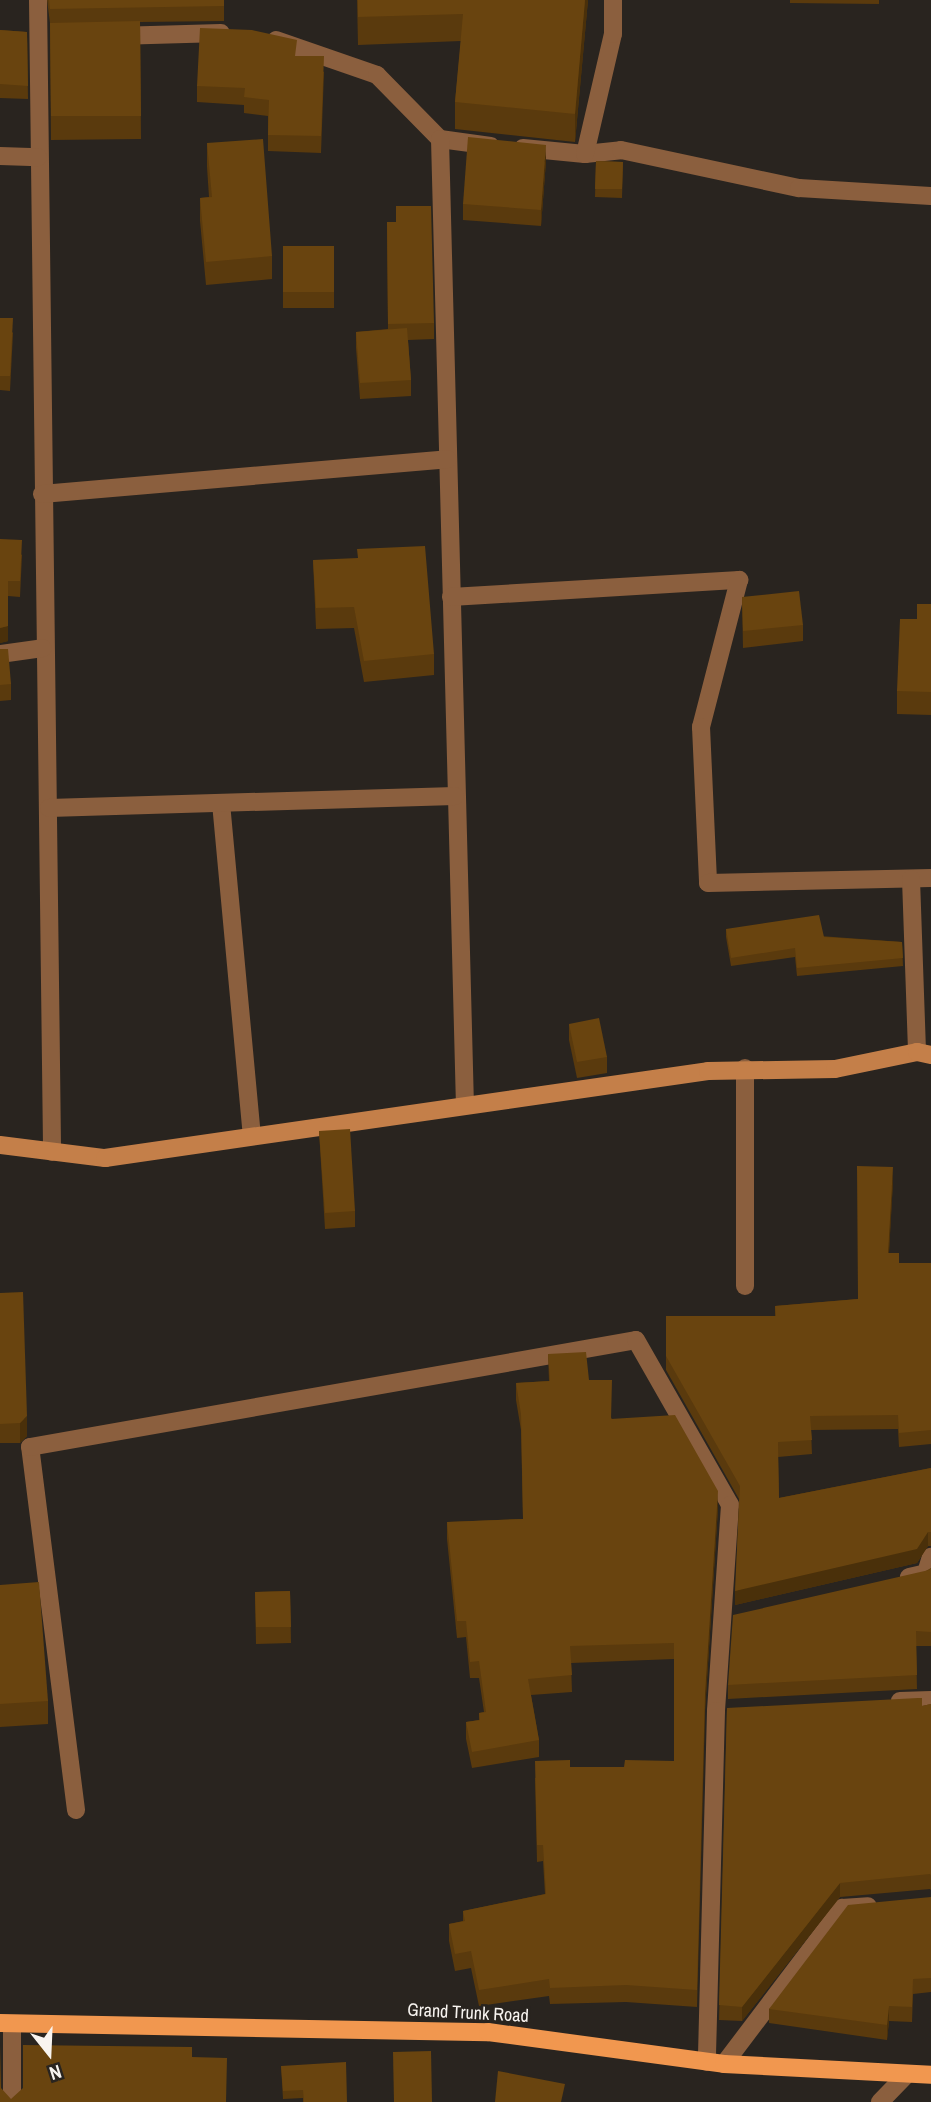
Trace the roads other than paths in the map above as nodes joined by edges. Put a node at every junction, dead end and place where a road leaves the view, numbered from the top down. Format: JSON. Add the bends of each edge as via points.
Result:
{"nodes":[{"id":1,"x":38,"y":0,"type":"edge"},
{"id":2,"x":613,"y":0,"type":"edge"},
{"id":3,"x":240,"y":32,"type":"edge"},
{"id":4,"x":36,"y":35,"type":"junction"},
{"id":5,"x":63,"y":35,"type":"edge"},
{"id":6,"x":91,"y":36,"type":"edge"},
{"id":7,"x":262,"y":37,"type":"edge"},
{"id":8,"x":440,"y":139,"type":"junction"},
{"id":9,"x":585,"y":154,"type":"junction"},
{"id":10,"x":0,"y":156,"type":"edge"},
{"id":11,"x":38,"y":157,"type":"junction"},
{"id":12,"x":931,"y":196,"type":"edge"},
{"id":13,"x":447,"y":459,"type":"junction"},
{"id":14,"x":42,"y":494,"type":"junction"},
{"id":15,"x":451,"y":597,"type":"junction"},
{"id":16,"x":44,"y":648,"type":"junction"},
{"id":17,"x":0,"y":654,"type":"edge"},
{"id":18,"x":455,"y":796,"type":"junction"},
{"id":19,"x":220,"y":803,"type":"junction"},
{"id":20,"x":49,"y":807,"type":"junction"},
{"id":21,"x":931,"y":878,"type":"edge"},
{"id":22,"x":911,"y":879,"type":"junction"},
{"id":23,"x":924,"y":1053,"type":"edge"},
{"id":24,"x":744,"y":1068,"type":"junction"},
{"id":25,"x":465,"y":1104,"type":"junction"},
{"id":26,"x":252,"y":1136,"type":"junction"},
{"id":27,"x":0,"y":1145,"type":"edge"},
{"id":28,"x":52,"y":1152,"type":"junction"},
{"id":29,"x":746,"y":1286,"type":"dead end"},
{"id":30,"x":931,"y":1557,"type":"edge"},
{"id":31,"x":886,"y":1583,"type":"edge"},
{"id":32,"x":931,"y":1700,"type":"edge"},
{"id":33,"x":877,"y":1703,"type":"edge"},
{"id":34,"x":76,"y":1810,"type":"dead end"},
{"id":35,"x":893,"y":1904,"type":"edge"},
{"id":36,"x":6,"y":2024,"type":"edge"},
{"id":37,"x":716,"y":2063,"type":"junction"},
{"id":38,"x":907,"y":2074,"type":"junction"},
{"id":39,"x":931,"y":2075,"type":"edge"},
{"id":40,"x":12,"y":2102,"type":"edge"},
{"id":41,"x":880,"y":2102,"type":"edge"}],
"edges":[{"from":1,"to":4,"type":"street"},
{"from":2,"to":9,"type":"street","via":[[613,34]]},
{"from":3,"to":6,"type":"street"},
{"from":4,"to":5,"type":"street"},
{"from":4,"to":11,"type":"street"},
{"from":7,"to":8,"type":"street","via":[[295,43],[377,75]]},
{"from":8,"to":9,"type":"street"},
{"from":8,"to":13,"type":"street"},
{"from":9,"to":12,"type":"street","via":[[621,150],[799,188]]},
{"from":10,"to":11,"type":"street"},
{"from":11,"to":14,"type":"street"},
{"from":13,"to":14,"type":"street"},
{"from":13,"to":15,"type":"street"},
{"from":14,"to":16,"type":"street"},
{"from":15,"to":18,"type":"street"},
{"from":15,"to":22,"type":"street","via":[[739,580],[701,727],[708,883]]},
{"from":16,"to":17,"type":"street"},
{"from":16,"to":20,"type":"street"},
{"from":18,"to":19,"type":"street"},
{"from":18,"to":25,"type":"street"},
{"from":19,"to":20,"type":"street"},
{"from":19,"to":26,"type":"street"},
{"from":20,"to":28,"type":"street"},
{"from":21,"to":22,"type":"street"},
{"from":22,"to":23,"type":"street"},
{"from":23,"to":24,"type":"street","via":[[835,1069]]},
{"from":24,"to":25,"type":"street"},
{"from":24,"to":29,"type":"street"},
{"from":25,"to":26,"type":"street"},
{"from":26,"to":28,"type":"street","via":[[106,1158]]},
{"from":27,"to":28,"type":"street"},
{"from":30,"to":31,"type":"street","via":[[926,1573]]},
{"from":32,"to":33,"type":"street"},
{"from":34,"to":37,"type":"street","via":[[30,1447],[636,1340],[730,1505],[732,1618],[723,1710]]},
{"from":35,"to":37,"type":"street","via":[[842,1908]]},
{"from":36,"to":37,"type":"main road","name":"Grand Trunk Road","via":[[488,2032]]},
{"from":36,"to":40,"type":"street"},
{"from":37,"to":38,"type":"main road","name":"Grand Trunk Road"},
{"from":38,"to":39,"type":"main road","name":"Grand Trunk Road"},
{"from":38,"to":41,"type":"street"}]}
